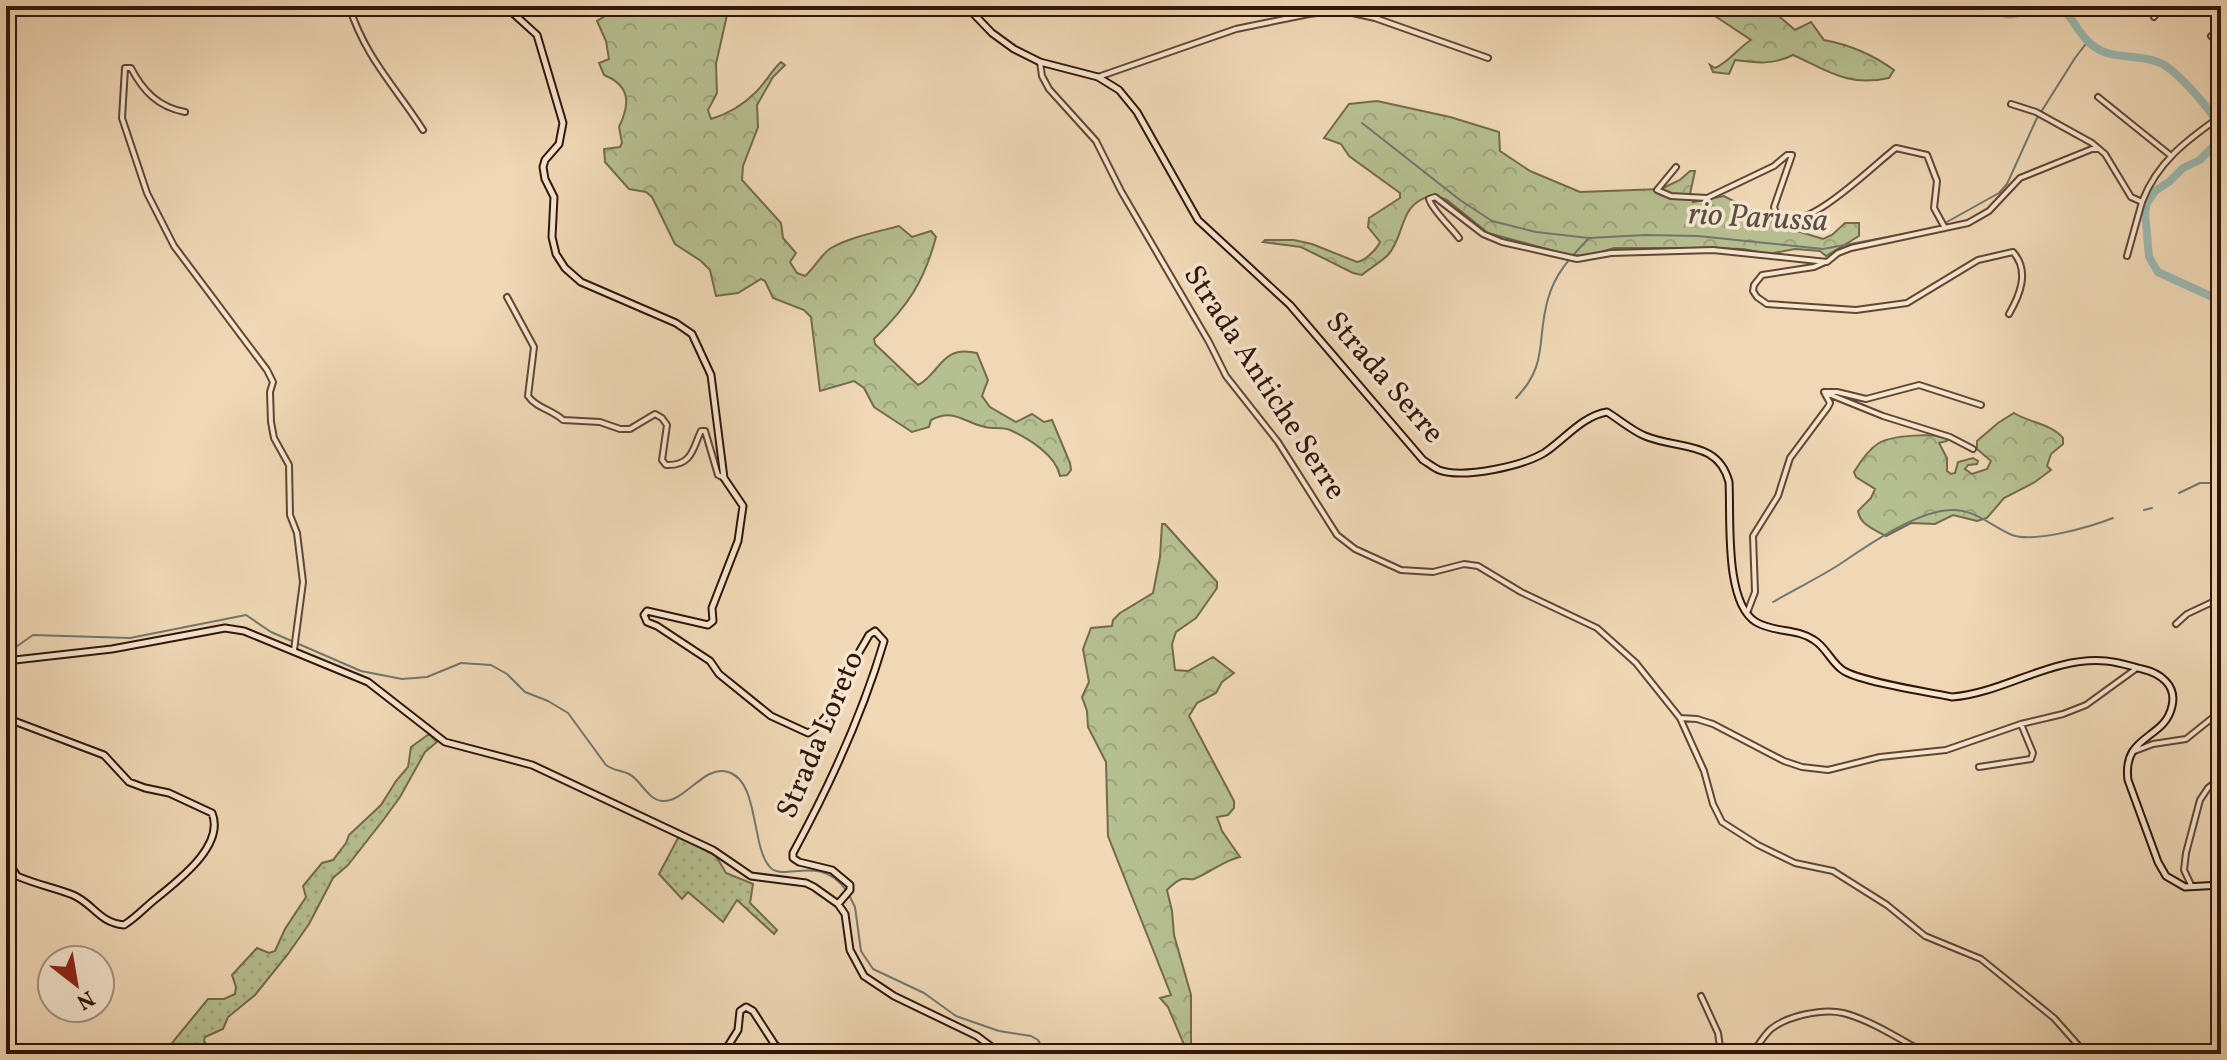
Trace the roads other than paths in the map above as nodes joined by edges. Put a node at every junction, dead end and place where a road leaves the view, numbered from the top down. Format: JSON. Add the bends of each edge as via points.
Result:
{"nodes":[{"id":1,"x":349,"y":6,"type":"edge"},
{"id":2,"x":505,"y":6,"type":"edge"},
{"id":3,"x":966,"y":6,"type":"edge"},
{"id":4,"x":2162,"y":6,"type":"edge"},
{"id":5,"x":2154,"y":17,"type":"dead end"},
{"id":6,"x":2211,"y":36,"type":"dead end"},
{"id":7,"x":2221,"y":45,"type":"edge"},
{"id":8,"x":1488,"y":58,"type":"dead end"},
{"id":9,"x":1040,"y":62,"type":"junction"},
{"id":10,"x":1098,"y":77,"type":"junction"},
{"id":11,"x":2098,"y":97,"type":"dead end"},
{"id":12,"x":2011,"y":104,"type":"dead end"},
{"id":13,"x":185,"y":112,"type":"dead end"},
{"id":14,"x":2221,"y":116,"type":"edge"},
{"id":15,"x":423,"y":130,"type":"dead end"},
{"id":16,"x":2099,"y":149,"type":"junction"},
{"id":17,"x":2170,"y":155,"type":"junction"},
{"id":18,"x":1676,"y":167,"type":"dead end"},
{"id":19,"x":2142,"y":202,"type":"junction"},
{"id":20,"x":1944,"y":226,"type":"junction"},
{"id":21,"x":1459,"y":238,"type":"dead end"},
{"id":22,"x":2127,"y":256,"type":"dead end"},
{"id":23,"x":1827,"y":262,"type":"junction"},
{"id":24,"x":507,"y":297,"type":"dead end"},
{"id":25,"x":2009,"y":314,"type":"dead end"},
{"id":26,"x":1824,"y":392,"type":"junction"},
{"id":27,"x":1981,"y":405,"type":"dead end"},
{"id":28,"x":1973,"y":449,"type":"dead end"},
{"id":29,"x":724,"y":478,"type":"junction"},
{"id":30,"x":2221,"y":598,"type":"edge"},
{"id":31,"x":1746,"y":615,"type":"junction"},
{"id":32,"x":2176,"y":624,"type":"dead end"},
{"id":33,"x":294,"y":649,"type":"junction"},
{"id":34,"x":6,"y":661,"type":"edge"},
{"id":35,"x":2137,"y":668,"type":"junction"},
{"id":36,"x":2221,"y":711,"type":"edge"},
{"id":37,"x":6,"y":718,"type":"edge"},
{"id":38,"x":1680,"y":718,"type":"junction"},
{"id":39,"x":2021,"y":724,"type":"junction"},
{"id":40,"x":2130,"y":753,"type":"junction"},
{"id":41,"x":1979,"y":767,"type":"dead end"},
{"id":42,"x":2221,"y":778,"type":"edge"},
{"id":43,"x":6,"y":842,"type":"edge"},
{"id":44,"x":2221,"y":885,"type":"edge"},
{"id":45,"x":2192,"y":887,"type":"junction"},
{"id":46,"x":838,"y":904,"type":"junction"},
{"id":47,"x":1701,"y":996,"type":"dead end"},
{"id":48,"x":2135,"y":1051,"type":"dead end"},
{"id":49,"x":723,"y":1054,"type":"edge"},
{"id":50,"x":788,"y":1054,"type":"edge"},
{"id":51,"x":1001,"y":1054,"type":"edge"},
{"id":52,"x":1721,"y":1054,"type":"edge"},
{"id":53,"x":1752,"y":1054,"type":"edge"},
{"id":54,"x":1927,"y":1054,"type":"edge"},
{"id":55,"x":2086,"y":1054,"type":"edge"},
{"id":56,"x":2129,"y":1054,"type":"edge"}],
"edges":[{"from":1,"to":15,"type":"street","via":[[376,66]]},
{"from":2,"to":29,"type":"street","name":"Strada Loreto","via":[[537,35],[563,123],[559,144],[543,167],[555,205],[556,254],[581,282],[692,334],[711,375]]},
{"from":3,"to":9,"type":"street","name":"Strada Serre","via":[[1003,41]]},
{"from":4,"to":5,"type":"street"},
{"from":6,"to":7,"type":"street"},
{"from":8,"to":10,"type":"street","via":[[1339,10],[1236,29]]},
{"from":9,"to":10,"type":"street","name":"Strada Serre"},
{"from":9,"to":38,"type":"street","name":"Strada Antiche Serre","via":[[1049,89],[1096,141],[1226,376],[1278,442],[1337,535],[1401,570],[1478,566],[1579,618],[1636,663]]},
{"from":10,"to":31,"type":"street","name":"Strada Serre","via":[[1119,90],[1137,112],[1198,220],[1290,305],[1437,470],[1479,471],[1524,463],[1595,414],[1607,412],[1640,434],[1718,457],[1729,482],[1734,580]]},
{"from":11,"to":17,"type":"street"},
{"from":12,"to":16,"type":"street","via":[[2040,114]]},
{"from":13,"to":33,"type":"street","via":[[157,102],[141,88],[131,68],[125,68],[122,118],[147,193],[174,246],[273,382],[271,422],[289,465],[290,515],[302,573]]},
{"from":14,"to":17,"type":"street"},
{"from":16,"to":19,"type":"street","via":[[2131,197]]},
{"from":16,"to":20,"type":"street","via":[[2020,178],[1989,211],[1968,223]]},
{"from":17,"to":19,"type":"street","via":[[2150,180]]},
{"from":18,"to":20,"type":"street","via":[[1657,190],[1700,199],[1792,155],[1774,207],[1779,221],[1790,222],[1824,207],[1896,148],[1927,155],[1937,181],[1934,208]]},
{"from":19,"to":22,"type":"street"},
{"from":20,"to":23,"type":"street","via":[[1851,248]]},
{"from":21,"to":23,"type":"street","via":[[1429,199],[1435,197],[1502,242],[1568,257],[1713,250]]},
{"from":23,"to":25,"type":"street","via":[[1762,275],[1753,291],[1767,304],[1786,307],[1856,310],[1907,303],[1978,260],[2013,252],[2022,279]]},
{"from":24,"to":29,"type":"street","via":[[534,347],[531,401],[563,420],[620,429],[655,414],[667,425],[662,454],[666,465],[682,462],[705,431],[718,475]]},
{"from":26,"to":27,"type":"street","via":[[1866,399],[1919,385]]},
{"from":26,"to":28,"type":"street"},
{"from":26,"to":31,"type":"street","via":[[1830,403],[1790,458],[1778,496],[1753,536],[1755,592]]},
{"from":29,"to":46,"type":"street","name":"Strada Loreto","via":[[743,506],[742,525],[712,608],[713,621],[708,625],[655,612],[644,615],[647,622],[710,661],[771,716],[808,733],[838,700],[869,635],[880,634],[884,641],[868,695],[793,853],[799,862],[832,870],[850,885]]},
{"from":30,"to":32,"type":"street"},
{"from":31,"to":35,"type":"street","via":[[1816,641],[1845,672],[1952,697],[2061,665],[2106,661]]},
{"from":33,"to":34,"type":"street","via":[[225,628]]},
{"from":33,"to":46,"type":"street","via":[[368,682],[445,742],[532,765],[713,850],[751,876],[806,883]]},
{"from":35,"to":39,"type":"street","via":[[2086,705]]},
{"from":35,"to":40,"type":"street","via":[[2165,679],[2172,706],[2163,723]]},
{"from":36,"to":40,"type":"street","via":[[2186,739]]},
{"from":37,"to":43,"type":"street","via":[[104,755],[129,782],[169,793],[212,813],[215,821],[195,865],[124,925],[101,918],[78,897],[17,876]]},
{"from":38,"to":39,"type":"street","via":[[1713,724],[1774,757],[1828,770],[1880,757],[1946,750]]},
{"from":38,"to":55,"type":"street","name":"Strada Antiche Serre","via":[[1717,814],[1730,829],[1795,863],[1833,871],[1925,936],[1981,959],[2054,1018]]},
{"from":39,"to":41,"type":"street","via":[[2031,759]]},
{"from":40,"to":45,"type":"street","via":[[2128,780],[2159,867],[2174,883]]},
{"from":42,"to":45,"type":"street","via":[[2200,800],[2184,870]]},
{"from":44,"to":45,"type":"street"},
{"from":46,"to":51,"type":"street","via":[[847,921],[853,960],[864,976]]},
{"from":47,"to":52,"type":"street","via":[[1718,1033]]},
{"from":48,"to":56,"type":"street"},
{"from":49,"to":50,"type":"street","via":[[746,1007]]},
{"from":53,"to":54,"type":"street","via":[[1778,1025],[1826,1012],[1843,1013]]}]}
